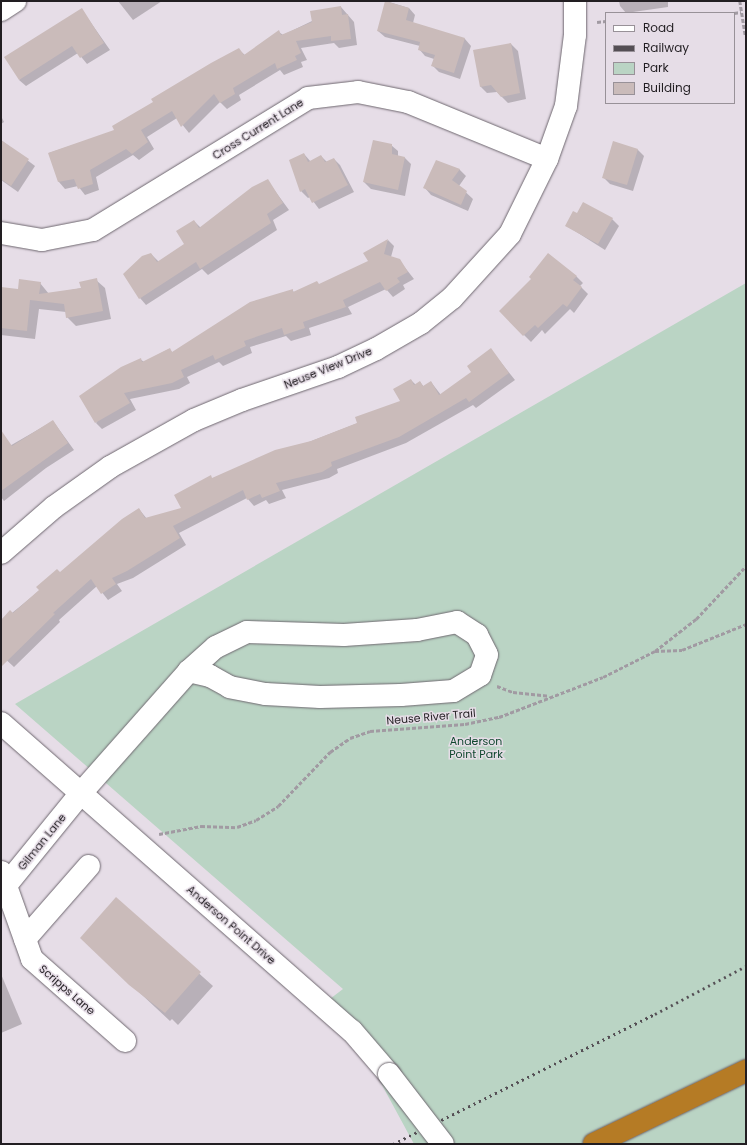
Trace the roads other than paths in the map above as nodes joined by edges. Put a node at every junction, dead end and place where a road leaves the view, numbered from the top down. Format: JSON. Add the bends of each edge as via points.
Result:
{"nodes":[{"id":1,"x":15,"y":1,"type":"edge"},
{"id":2,"x":575,"y":1,"type":"edge"},
{"id":3,"x":1,"y":10,"type":"edge"},
{"id":4,"x":547,"y":159,"type":"junction"},
{"id":5,"x":1,"y":233,"type":"edge"},
{"id":6,"x":1,"y":553,"type":"edge"},
{"id":7,"x":189,"y":671,"type":"junction"},
{"id":8,"x":1,"y":723,"type":"edge"},
{"id":9,"x":81,"y":794,"type":"junction"},
{"id":10,"x":89,"y":866,"type":"dead end"},
{"id":11,"x":3,"y":881,"type":"edge"},
{"id":12,"x":25,"y":939,"type":"junction"},
{"id":13,"x":125,"y":1041,"type":"dead end"},
{"id":14,"x":746,"y":1071,"type":"edge"},
{"id":15,"x":443,"y":1144,"type":"edge"},
{"id":16,"x":594,"y":1144,"type":"edge"}],
"edges":[{"from":1,"to":3,"type":"street"},
{"from":2,"to":4,"type":"street","name":"Neuse View Drive","via":[[575,35],[566,106]]},
{"from":4,"to":5,"type":"street","name":"Cross Current Lane","via":[[408,102],[358,92],[322,96],[308,98],[263,124],[170,185],[93,230],[42,240]]},
{"from":4,"to":6,"type":"street","name":"Neuse View Drive","via":[[510,234],[475,276],[421,323],[376,350],[338,367],[242,400],[194,420],[110,467],[54,507]]},
{"from":7,"to":7,"type":"street","name":"Gilman Lane","via":[[210,676],[230,687],[265,694],[320,697],[453,691],[480,675],[487,655],[477,635],[457,622],[417,630],[344,635],[247,632],[216,647]]},
{"from":7,"to":9,"type":"street","name":"Gilman Lane"},
{"from":8,"to":9,"type":"street","name":"Anderson Point Drive"},
{"from":9,"to":11,"type":"street","name":"Gilman Lane"},
{"from":9,"to":15,"type":"street","name":"Anderson Point Drive","bridge":true,"via":[[352,1031]]},
{"from":10,"to":12,"type":"street"},
{"from":11,"to":12,"type":"street","name":"Scripps Lane"},
{"from":12,"to":13,"type":"street","name":"Scripps Lane","via":[[32,959]]},
{"from":14,"to":16,"type":"highway"}]}
